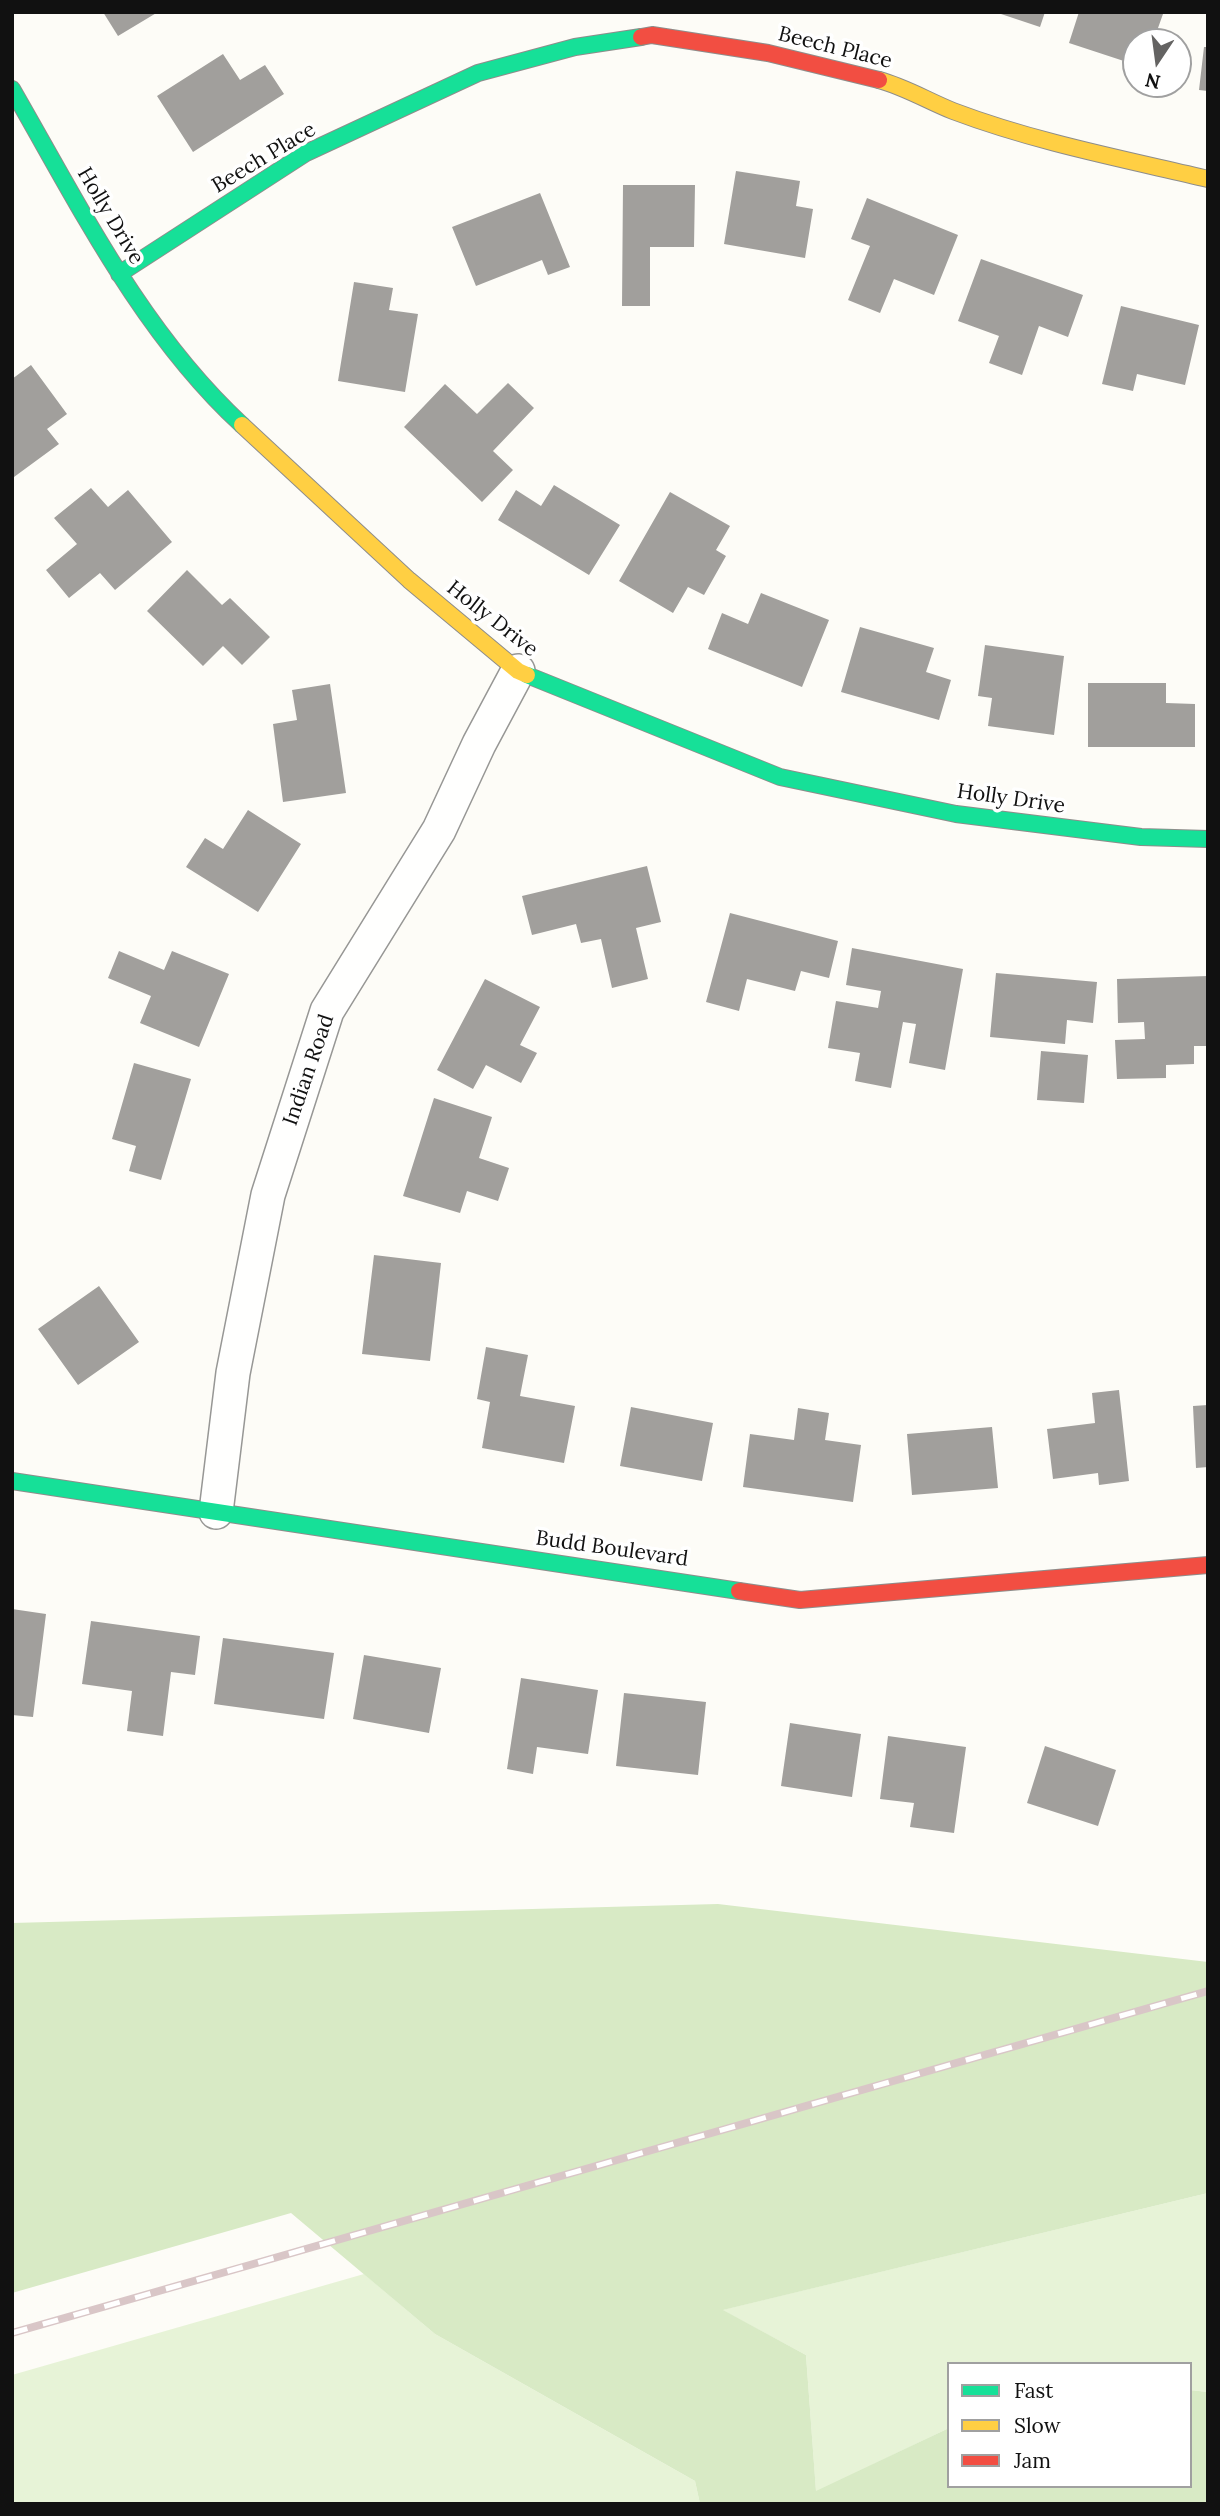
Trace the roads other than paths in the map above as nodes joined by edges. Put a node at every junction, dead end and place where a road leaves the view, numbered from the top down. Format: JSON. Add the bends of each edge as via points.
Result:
{"nodes":[{"id":1,"x":653,"y":24,"type":"edge"},
{"id":2,"x":12,"y":89,"type":"edge"},
{"id":3,"x":1208,"y":179,"type":"edge"},
{"id":4,"x":119,"y":274,"type":"junction"},
{"id":5,"x":518,"y":670,"type":"junction"},
{"id":6,"x":1208,"y":839,"type":"edge"},
{"id":7,"x":12,"y":1481,"type":"edge"},
{"id":8,"x":216,"y":1512,"type":"junction"},
{"id":9,"x":1208,"y":1565,"type":"edge"}],
"edges":[{"from":1,"to":3,"type":"street","name":"Beech Place","via":[[846,70],[900,86],[953,111],[1091,152]]},
{"from":1,"to":4,"type":"street","name":"Beech Place","via":[[478,73],[306,153]]},
{"from":2,"to":4,"type":"street","name":"Holly Drive"},
{"from":4,"to":5,"type":"street","name":"Holly Drive","via":[[209,395],[409,580]]},
{"from":5,"to":6,"type":"street","name":"Holly Drive","via":[[780,777],[956,814],[1141,837]]},
{"from":5,"to":8,"type":"street","name":"Indian Road","via":[[439,830],[327,1012],[268,1195],[233,1373]]},
{"from":7,"to":8,"type":"street","name":"Budd Boulevard"},
{"from":8,"to":9,"type":"street","name":"Budd Boulevard","via":[[800,1600]]}]}
